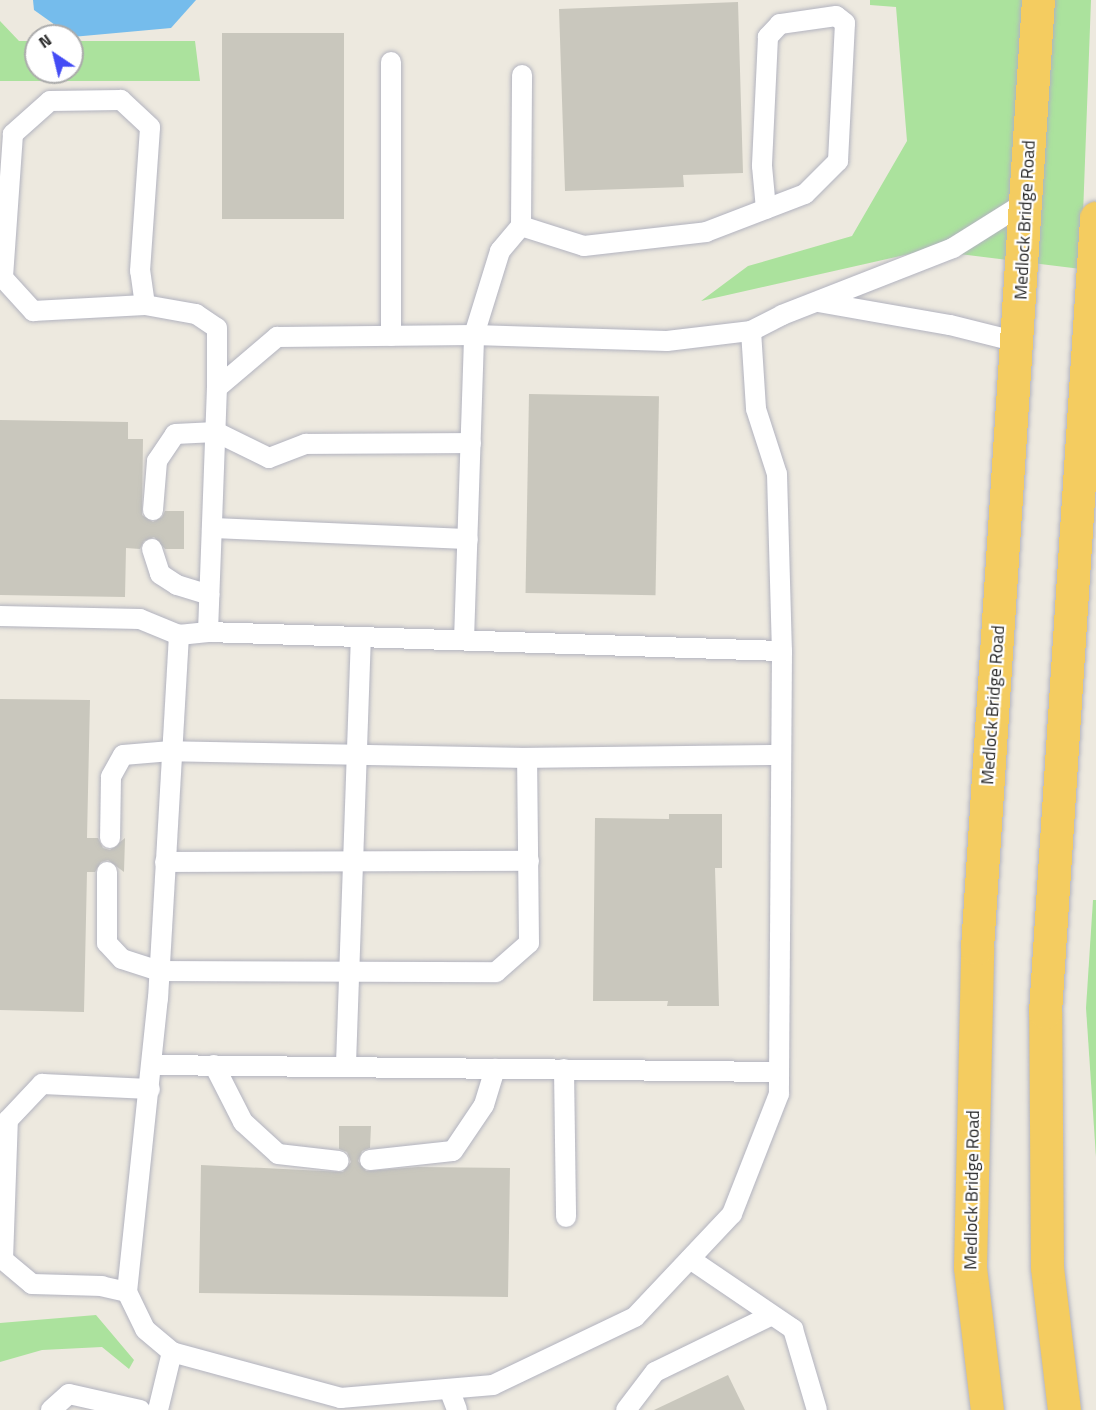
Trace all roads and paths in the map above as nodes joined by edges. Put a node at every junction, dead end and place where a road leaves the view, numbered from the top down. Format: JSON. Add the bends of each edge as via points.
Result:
{"nodes":[{"id":1,"x":1038,"y":0,"type":"edge"},
{"id":2,"x":392,"y":62,"type":"dead end"},
{"id":3,"x":522,"y":75,"type":"dead end"},
{"id":4,"x":1026,"y":202,"type":"junction"},
{"id":5,"x":765,"y":209,"type":"junction"},
{"id":6,"x":1096,"y":218,"type":"edge"},
{"id":7,"x":521,"y":226,"type":"junction"},
{"id":8,"x":818,"y":302,"type":"junction"},
{"id":9,"x":145,"y":305,"type":"junction"},
{"id":10,"x":751,"y":331,"type":"junction"},
{"id":11,"x":474,"y":335,"type":"junction"},
{"id":12,"x":391,"y":336,"type":"junction"},
{"id":13,"x":1018,"y":342,"type":"junction"},
{"id":14,"x":217,"y":387,"type":"junction"},
{"id":15,"x":216,"y":432,"type":"junction"},
{"id":16,"x":471,"y":443,"type":"junction"},
{"id":17,"x":153,"y":510,"type":"dead end"},
{"id":18,"x":213,"y":528,"type":"junction"},
{"id":19,"x":468,"y":539,"type":"junction"},
{"id":20,"x":152,"y":549,"type":"dead end"},
{"id":21,"x":210,"y":595,"type":"junction"},
{"id":22,"x":0,"y":616,"type":"edge"},
{"id":23,"x":208,"y":632,"type":"junction"},
{"id":24,"x":179,"y":635,"type":"junction"},
{"id":25,"x":361,"y":637,"type":"junction"},
{"id":26,"x":465,"y":640,"type":"junction"},
{"id":27,"x":782,"y":651,"type":"junction"},
{"id":28,"x":171,"y":751,"type":"junction"},
{"id":29,"x":357,"y":755,"type":"junction"},
{"id":30,"x":782,"y":755,"type":"junction"},
{"id":31,"x":527,"y":758,"type":"junction"},
{"id":32,"x":110,"y":838,"type":"dead end"},
{"id":33,"x":530,"y":861,"type":"junction"},
{"id":34,"x":165,"y":862,"type":"junction"},
{"id":35,"x":353,"y":862,"type":"junction"},
{"id":36,"x":108,"y":872,"type":"dead end"},
{"id":37,"x":159,"y":971,"type":"junction"},
{"id":38,"x":349,"y":972,"type":"junction"},
{"id":39,"x":346,"y":1064,"type":"junction"},
{"id":40,"x":152,"y":1065,"type":"junction"},
{"id":41,"x":214,"y":1065,"type":"junction"},
{"id":42,"x":495,"y":1068,"type":"junction"},
{"id":43,"x":564,"y":1070,"type":"junction"},
{"id":44,"x":779,"y":1072,"type":"junction"},
{"id":45,"x":150,"y":1089,"type":"junction"},
{"id":46,"x":370,"y":1160,"type":"dead end"},
{"id":47,"x":339,"y":1161,"type":"dead end"},
{"id":48,"x":566,"y":1217,"type":"dead end"},
{"id":49,"x":690,"y":1259,"type":"junction"},
{"id":50,"x":127,"y":1292,"type":"junction"},
{"id":51,"x":770,"y":1316,"type":"junction"},
{"id":52,"x":172,"y":1352,"type":"junction"},
{"id":53,"x":449,"y":1389,"type":"junction"},
{"id":54,"x":346,"y":1404,"type":"edge"},
{"id":55,"x":51,"y":1410,"type":"edge"},
{"id":56,"x":140,"y":1410,"type":"edge"},
{"id":57,"x":158,"y":1410,"type":"edge"},
{"id":58,"x":457,"y":1410,"type":"edge"},
{"id":59,"x":626,"y":1410,"type":"edge"},
{"id":60,"x":817,"y":1410,"type":"edge"},
{"id":61,"x":987,"y":1410,"type":"edge"},
{"id":62,"x":1064,"y":1410,"type":"edge"}],
"edges":[{"from":1,"to":4,"type":"highway","name":"Medlock Bridge Road"},
{"from":2,"to":12,"type":"lane"},
{"from":3,"to":7,"type":"lane"},
{"from":4,"to":8,"type":"lane","via":[[954,248]]},
{"from":4,"to":13,"type":"highway","name":"Medlock Bridge Road"},
{"from":5,"to":5,"type":"lane","via":[[805,194],[838,161],[845,23],[836,16],[780,24],[768,37],[762,166]]},
{"from":5,"to":7,"type":"lane","via":[[706,232],[584,246]]},
{"from":6,"to":62,"type":"highway","via":[[1045,1012],[1047,1267]]},
{"from":7,"to":11,"type":"lane","via":[[500,251]]},
{"from":8,"to":10,"type":"lane"},
{"from":8,"to":13,"type":"lane","via":[[950,325]]},
{"from":9,"to":9,"type":"lane","via":[[33,311],[3,278],[13,134],[50,101],[121,100],[150,127],[140,271]]},
{"from":9,"to":14,"type":"lane","via":[[196,314],[217,328]]},
{"from":10,"to":11,"type":"lane","via":[[667,341]]},
{"from":10,"to":27,"type":"lane","via":[[756,410],[777,474]]},
{"from":11,"to":12,"type":"lane"},
{"from":11,"to":16,"type":"lane"},
{"from":12,"to":14,"type":"lane","via":[[277,337]]},
{"from":13,"to":61,"type":"highway","name":"Medlock Bridge Road","via":[[977,948],[970,1267]]},
{"from":14,"to":15,"type":"lane"},
{"from":15,"to":16,"type":"lane","via":[[269,458],[306,444]]},
{"from":15,"to":17,"type":"lane","via":[[175,434],[157,461]]},
{"from":15,"to":18,"type":"lane"},
{"from":16,"to":19,"type":"lane"},
{"from":18,"to":19,"type":"lane"},
{"from":18,"to":21,"type":"lane"},
{"from":19,"to":26,"type":"lane"},
{"from":20,"to":21,"type":"lane","via":[[160,574],[177,585]]},
{"from":21,"to":23,"type":"lane"},
{"from":22,"to":24,"type":"lane","via":[[140,619]]},
{"from":23,"to":24,"type":"lane"},
{"from":23,"to":25,"type":"lane"},
{"from":24,"to":28,"type":"lane"},
{"from":25,"to":26,"type":"lane"},
{"from":25,"to":29,"type":"lane"},
{"from":26,"to":27,"type":"lane"},
{"from":27,"to":30,"type":"lane"},
{"from":28,"to":29,"type":"lane"},
{"from":28,"to":32,"type":"lane","via":[[123,754],[111,777]]},
{"from":28,"to":34,"type":"lane"},
{"from":29,"to":31,"type":"lane"},
{"from":29,"to":35,"type":"lane"},
{"from":30,"to":31,"type":"lane"},
{"from":30,"to":44,"type":"lane"},
{"from":31,"to":33,"type":"lane"},
{"from":33,"to":35,"type":"lane"},
{"from":33,"to":38,"type":"lane","via":[[529,944],[496,972]]},
{"from":34,"to":35,"type":"lane"},
{"from":34,"to":37,"type":"lane"},
{"from":35,"to":38,"type":"lane"},
{"from":36,"to":37,"type":"lane","via":[[107,943],[122,959]]},
{"from":37,"to":38,"type":"lane"},
{"from":37,"to":40,"type":"lane"},
{"from":38,"to":39,"type":"lane"},
{"from":39,"to":41,"type":"lane"},
{"from":39,"to":42,"type":"lane"},
{"from":40,"to":41,"type":"lane"},
{"from":40,"to":45,"type":"lane"},
{"from":41,"to":47,"type":"lane","via":[[243,1122],[278,1154]]},
{"from":42,"to":43,"type":"lane"},
{"from":42,"to":46,"type":"lane","via":[[484,1105],[453,1151]]},
{"from":43,"to":44,"type":"lane"},
{"from":43,"to":48,"type":"lane"},
{"from":44,"to":49,"type":"lane","via":[[779,1094],[732,1214]]},
{"from":45,"to":50,"type":"lane"},
{"from":45,"to":50,"type":"lane","via":[[42,1084],[8,1120],[3,1260],[32,1284],[102,1286]]},
{"from":49,"to":51,"type":"lane"},
{"from":49,"to":53,"type":"lane","via":[[635,1317],[493,1385]]},
{"from":50,"to":52,"type":"lane","via":[[145,1329]]},
{"from":51,"to":59,"type":"lane","via":[[655,1372]]},
{"from":51,"to":60,"type":"lane","via":[[793,1329]]},
{"from":52,"to":54,"type":"lane"},
{"from":52,"to":57,"type":"lane"},
{"from":53,"to":54,"type":"lane"},
{"from":53,"to":58,"type":"lane"},
{"from":55,"to":56,"type":"lane","via":[[69,1394]]}]}
